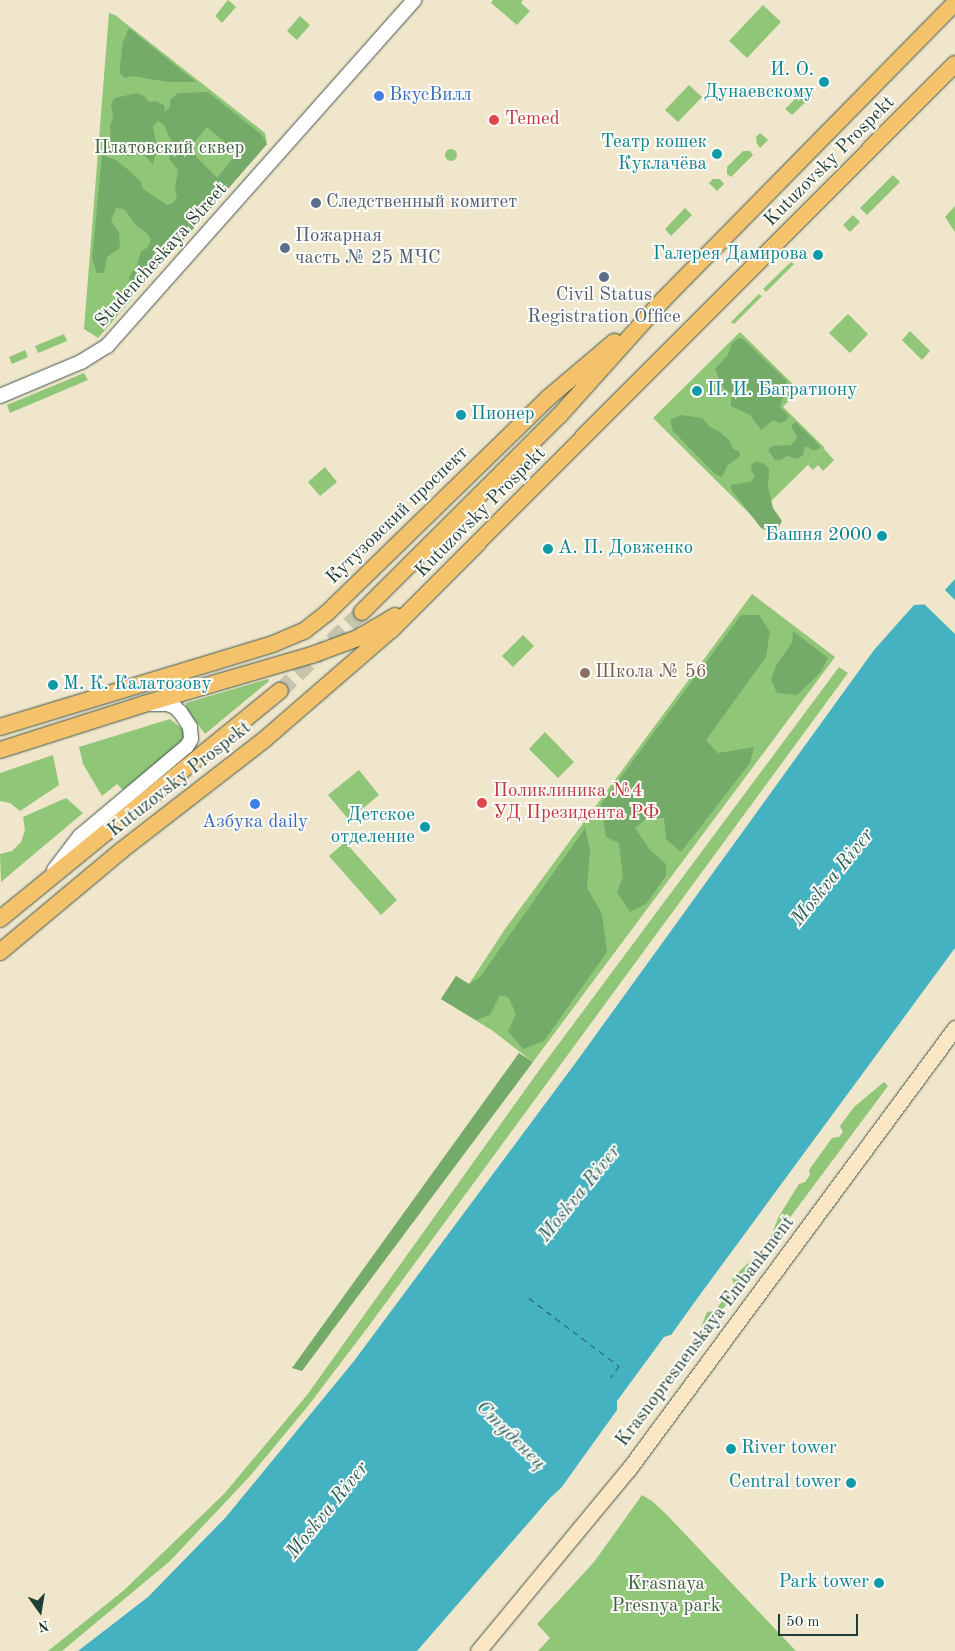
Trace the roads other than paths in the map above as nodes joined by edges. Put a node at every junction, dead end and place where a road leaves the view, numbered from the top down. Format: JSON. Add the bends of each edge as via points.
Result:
{"nodes":[{"id":1,"x":414,"y":0,"type":"edge"},
{"id":2,"x":955,"y":4,"type":"edge"},
{"id":3,"x":955,"y":64,"type":"edge"},
{"id":4,"x":663,"y":300,"type":"junction"},
{"id":5,"x":0,"y":396,"type":"edge"},
{"id":6,"x":432,"y":589,"type":"junction"},
{"id":7,"x":362,"y":612,"type":"tunnel mouth"},
{"id":8,"x":280,"y":690,"type":"tunnel mouth"},
{"id":9,"x":144,"y":704,"type":"junction"},
{"id":10,"x":0,"y":727,"type":"edge"},
{"id":11,"x":0,"y":750,"type":"edge"},
{"id":12,"x":41,"y":886,"type":"junction"},
{"id":13,"x":0,"y":919,"type":"edge"},
{"id":14,"x":0,"y":952,"type":"edge"},
{"id":15,"x":955,"y":1028,"type":"edge"},
{"id":16,"x":478,"y":1651,"type":"edge"}],
"edges":[{"from":1,"to":5,"type":"street","name":"Studencheskaya Street","via":[[110,343],[96,355]]},
{"from":2,"to":4,"type":"main road","name":"Kutuzovsky Prospekt"},
{"from":3,"to":6,"type":"main road","name":"Kutuzovsky Prospekt"},
{"from":4,"to":7,"type":"main road","name":"Kutuzovsky Prospekt","via":[[559,416]]},
{"from":4,"to":10,"type":"main road","name":"Кутузовский проспект","via":[[548,398],[318,620],[293,637]]},
{"from":6,"to":9,"type":"main road","via":[[358,638],[312,655]]},
{"from":6,"to":14,"type":"main road","name":"Kutuzovsky Prospekt","via":[[351,666],[265,739],[122,850]]},
{"from":8,"to":12,"type":"main road","name":"Kutuzovsky Prospekt"},
{"from":9,"to":11,"type":"main road"},
{"from":9,"to":12,"type":"street","via":[[175,707],[190,726],[191,739],[187,746],[80,836]]},
{"from":12,"to":13,"type":"main road","name":"Kutuzovsky Prospekt"},
{"from":15,"to":16,"type":"main road","name":"Krasnopresnenskaya Embankment","via":[[628,1470]]}]}
